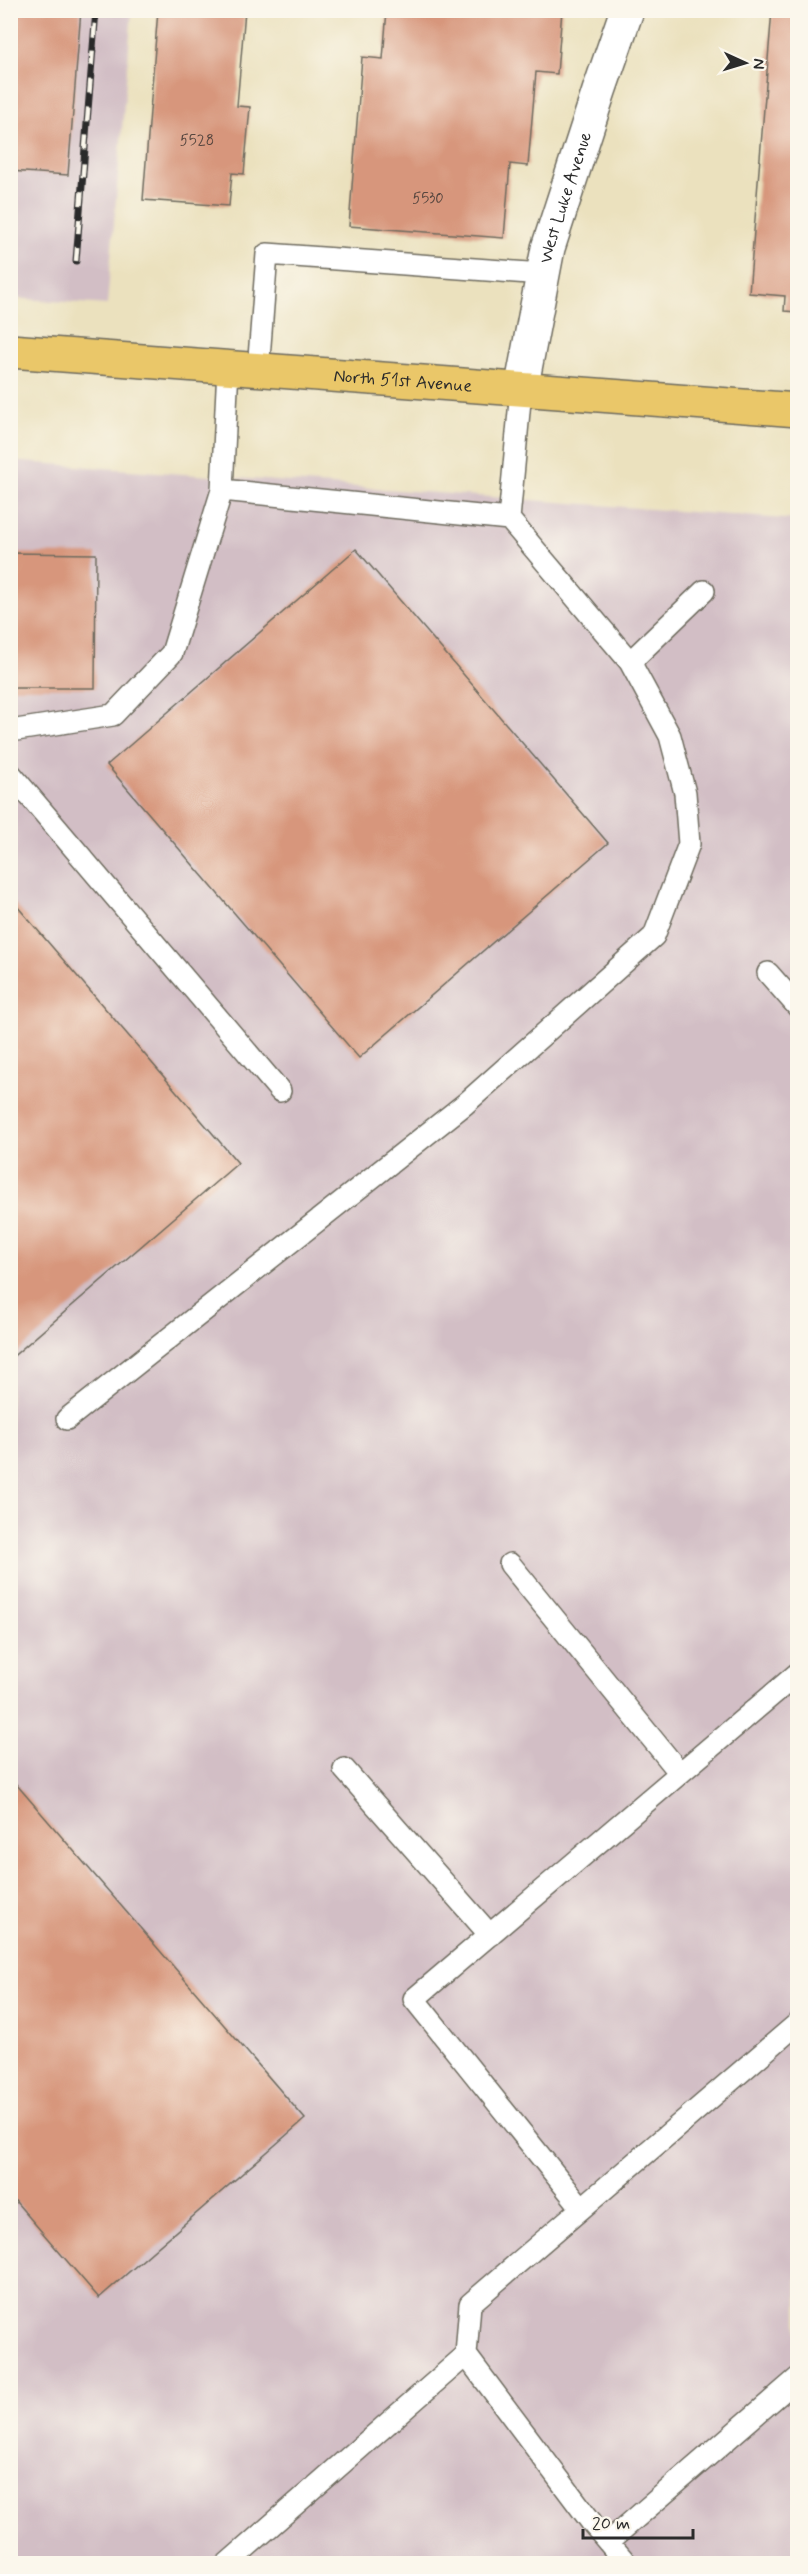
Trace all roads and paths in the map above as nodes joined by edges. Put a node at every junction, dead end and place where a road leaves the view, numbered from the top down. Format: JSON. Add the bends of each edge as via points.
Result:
{"nodes":[{"id":1,"x":627,"y":10,"type":"edge"},
{"id":2,"x":543,"y":274,"type":"junction"},
{"id":3,"x":10,"y":351,"type":"edge"},
{"id":4,"x":243,"y":370,"type":"junction"},
{"id":5,"x":521,"y":390,"type":"junction"},
{"id":6,"x":798,"y":410,"type":"edge"},
{"id":7,"x":222,"y":490,"type":"junction"},
{"id":8,"x":509,"y":519,"type":"junction"},
{"id":9,"x":704,"y":591,"type":"dead end"},
{"id":10,"x":630,"y":662,"type":"junction"},
{"id":11,"x":10,"y":731,"type":"edge"},
{"id":12,"x":10,"y":773,"type":"edge"},
{"id":13,"x":768,"y":973,"type":"dead end"},
{"id":14,"x":798,"y":1006,"type":"edge"},
{"id":15,"x":279,"y":1091,"type":"dead end"},
{"id":16,"x":68,"y":1419,"type":"dead end"},
{"id":17,"x":510,"y":1564,"type":"dead end"},
{"id":18,"x":798,"y":1673,"type":"edge"},
{"id":19,"x":344,"y":1769,"type":"dead end"},
{"id":20,"x":680,"y":1773,"type":"junction"},
{"id":21,"x":490,"y":1935,"type":"junction"},
{"id":22,"x":798,"y":2023,"type":"edge"},
{"id":23,"x":582,"y":2208,"type":"junction"},
{"id":24,"x":466,"y":2355,"type":"junction"},
{"id":25,"x":798,"y":2378,"type":"edge"},
{"id":26,"x":608,"y":2542,"type":"junction"},
{"id":27,"x":227,"y":2564,"type":"edge"},
{"id":28,"x":627,"y":2564,"type":"edge"}],
"edges":[{"from":1,"to":2,"type":"street","name":"West Luke Avenue","via":[[548,248]]},
{"from":2,"to":4,"type":"lane","via":[[267,254]]},
{"from":2,"to":5,"type":"street","name":"West Luke Avenue"},
{"from":3,"to":4,"type":"main road","name":"North 51st Avenue"},
{"from":4,"to":5,"type":"main road","name":"North 51st Avenue"},
{"from":4,"to":7,"type":"lane"},
{"from":5,"to":6,"type":"main road","name":"North 51st Avenue"},
{"from":5,"to":8,"type":"lane"},
{"from":7,"to":8,"type":"lane"},
{"from":7,"to":11,"type":"lane","via":[[172,653],[113,715]]},
{"from":8,"to":10,"type":"lane"},
{"from":9,"to":10,"type":"lane"},
{"from":10,"to":16,"type":"lane","via":[[670,736],[685,793],[689,844],[654,936],[465,1104]]},
{"from":12,"to":15,"type":"lane"},
{"from":13,"to":14,"type":"lane"},
{"from":17,"to":20,"type":"lane"},
{"from":18,"to":20,"type":"lane"},
{"from":19,"to":21,"type":"lane"},
{"from":20,"to":21,"type":"lane"},
{"from":21,"to":23,"type":"lane","via":[[414,1999]]},
{"from":22,"to":23,"type":"lane"},
{"from":23,"to":24,"type":"lane","via":[[470,2304]]},
{"from":24,"to":26,"type":"lane"},
{"from":24,"to":27,"type":"lane"},
{"from":25,"to":26,"type":"lane"},
{"from":26,"to":28,"type":"lane"}]}
